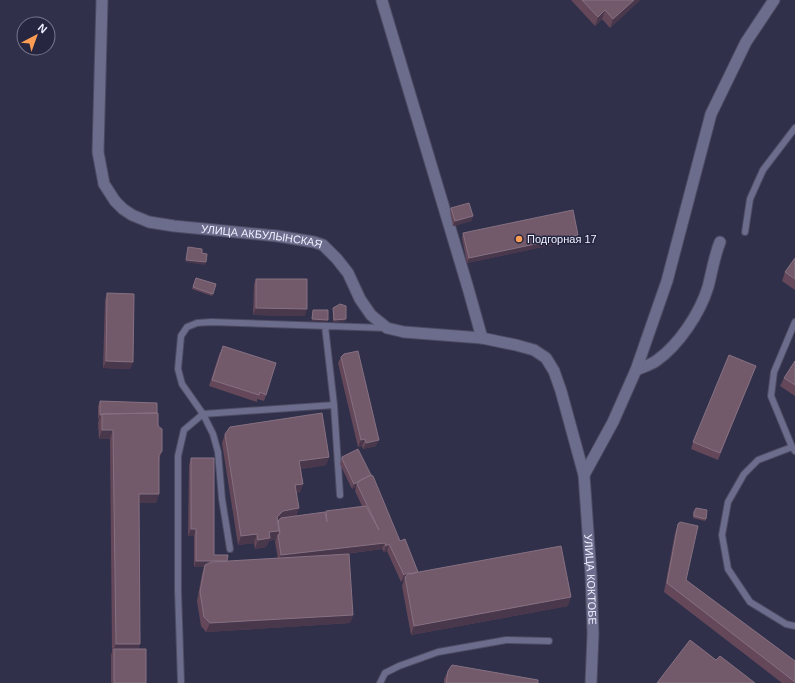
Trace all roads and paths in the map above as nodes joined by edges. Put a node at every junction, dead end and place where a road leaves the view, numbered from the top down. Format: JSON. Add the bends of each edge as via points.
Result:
{"nodes":[{"id":1,"x":102,"y":0,"type":"edge"},
{"id":2,"x":774,"y":0,"type":"edge"},
{"id":3,"x":382,"y":1,"type":"edge"},
{"id":4,"x":795,"y":128,"type":"edge"},
{"id":5,"x":745,"y":232,"type":"dead end"},
{"id":6,"x":720,"y":242,"type":"dead end"},
{"id":7,"x":795,"y":322,"type":"edge"},
{"id":8,"x":325,"y":326,"type":"junction"},
{"id":9,"x":388,"y":328,"type":"junction"},
{"id":10,"x":482,"y":338,"type":"junction"},
{"id":11,"x":636,"y":370,"type":"junction"},
{"id":12,"x":334,"y":405,"type":"junction"},
{"id":13,"x":203,"y":414,"type":"junction"},
{"id":14,"x":793,"y":449,"type":"edge"},
{"id":15,"x":584,"y":475,"type":"junction"},
{"id":16,"x":340,"y":494,"type":"dead end"},
{"id":17,"x":230,"y":549,"type":"dead end"},
{"id":18,"x":795,"y":626,"type":"edge"},
{"id":19,"x":549,"y":641,"type":"dead end"},
{"id":20,"x":181,"y":683,"type":"edge"},
{"id":21,"x":380,"y":683,"type":"edge"},
{"id":22,"x":591,"y":683,"type":"edge"}],
"edges":[{"from":1,"to":9,"type":"street","name":"УЛИЦА АКБУЛЫНСКАЯ","via":[[98,152],[104,184],[115,201],[132,215],[149,222],[307,240],[323,246],[348,273],[371,315]]},
{"from":2,"to":11,"type":"street","via":[[746,42],[711,114],[667,281]]},
{"from":3,"to":10,"type":"street"},
{"from":4,"to":5,"type":"lane","via":[[763,170],[750,200]]},
{"from":6,"to":11,"type":"street","via":[[708,288],[696,314],[677,341],[656,360]]},
{"from":7,"to":14,"type":"lane","via":[[774,372],[771,396]]},
{"from":8,"to":9,"type":"lane"},
{"from":8,"to":12,"type":"lane"},
{"from":8,"to":13,"type":"lane","via":[[211,322],[187,327],[181,336],[178,369],[182,384]]},
{"from":9,"to":10,"type":"street","name":"УЛИЦА АКБУЛЫНСКАЯ","via":[[404,332]]},
{"from":10,"to":15,"type":"street","name":"УЛИЦА АКБУЛЫНСКАЯ","via":[[534,350],[546,358],[561,391]]},
{"from":11,"to":15,"type":"street","via":[[613,422]]},
{"from":12,"to":13,"type":"lane"},
{"from":12,"to":16,"type":"lane"},
{"from":13,"to":17,"type":"lane","via":[[218,452]]},
{"from":13,"to":20,"type":"lane","via":[[184,430],[178,456]]},
{"from":14,"to":18,"type":"lane","via":[[758,460],[744,474],[728,502],[722,535],[728,569],[750,602],[786,624]]},
{"from":15,"to":22,"type":"street","name":"УЛИЦА КОКТОБЕ","via":[[593,627]]},
{"from":19,"to":21,"type":"lane","via":[[506,640],[438,652],[385,673]]}]}
